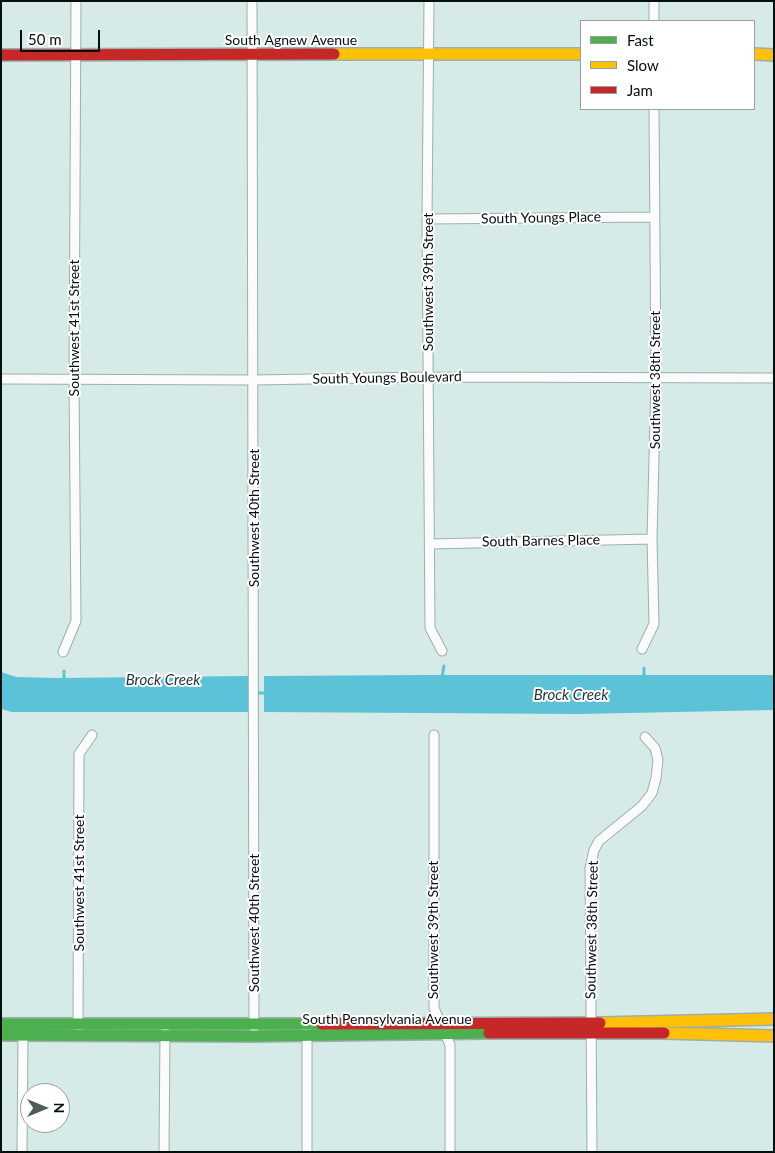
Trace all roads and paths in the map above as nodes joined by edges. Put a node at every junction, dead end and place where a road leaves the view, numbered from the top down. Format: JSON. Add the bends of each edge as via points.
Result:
{"nodes":[{"id":1,"x":76,"y":1,"type":"edge"},
{"id":2,"x":252,"y":1,"type":"edge"},
{"id":3,"x":429,"y":1,"type":"edge"},
{"id":4,"x":654,"y":1,"type":"edge"},
{"id":5,"x":654,"y":20,"type":"edge"},
{"id":6,"x":76,"y":54,"type":"junction"},
{"id":7,"x":430,"y":54,"type":"junction"},
{"id":8,"x":580,"y":54,"type":"edge"},
{"id":9,"x":755,"y":54,"type":"edge"},
{"id":10,"x":774,"y":54,"type":"edge"},
{"id":11,"x":1,"y":55,"type":"edge"},
{"id":12,"x":252,"y":55,"type":"junction"},
{"id":13,"x":654,"y":110,"type":"edge"},
{"id":14,"x":654,"y":217,"type":"junction"},
{"id":15,"x":427,"y":219,"type":"junction"},
{"id":16,"x":428,"y":377,"type":"junction"},
{"id":17,"x":656,"y":378,"type":"junction"},
{"id":18,"x":774,"y":378,"type":"edge"},
{"id":19,"x":1,"y":379,"type":"edge"},
{"id":20,"x":74,"y":379,"type":"junction"},
{"id":21,"x":253,"y":380,"type":"junction"},
{"id":22,"x":652,"y":539,"type":"junction"},
{"id":23,"x":430,"y":544,"type":"junction"},
{"id":24,"x":642,"y":649,"type":"dead end"},
{"id":25,"x":442,"y":650,"type":"dead end"},
{"id":26,"x":63,"y":652,"type":"dead end"},
{"id":27,"x":92,"y":735,"type":"dead end"},
{"id":28,"x":434,"y":735,"type":"dead end"},
{"id":29,"x":645,"y":737,"type":"dead end"},
{"id":30,"x":774,"y":1019,"type":"edge"},
{"id":31,"x":440,"y":1023,"type":"junction"},
{"id":32,"x":1,"y":1024,"type":"edge"},
{"id":33,"x":591,"y":1027,"type":"junction"},
{"id":34,"x":307,"y":1029,"type":"junction"},
{"id":35,"x":78,"y":1030,"type":"junction"},
{"id":36,"x":164,"y":1030,"type":"junction"},
{"id":37,"x":254,"y":1030,"type":"junction"},
{"id":38,"x":23,"y":1034,"type":"junction"},
{"id":39,"x":445,"y":1034,"type":"junction"},
{"id":40,"x":1,"y":1035,"type":"edge"},
{"id":41,"x":774,"y":1036,"type":"edge"},
{"id":42,"x":22,"y":1152,"type":"edge"},
{"id":43,"x":164,"y":1152,"type":"edge"},
{"id":44,"x":307,"y":1152,"type":"edge"},
{"id":45,"x":450,"y":1152,"type":"edge"},
{"id":46,"x":592,"y":1152,"type":"edge"}],
"edges":[{"from":1,"to":6,"type":"street","name":"Southwest 41st Street"},
{"from":2,"to":12,"type":"street","name":"Southwest 40th Street"},
{"from":3,"to":7,"type":"street","name":"Southwest 39th Street"},
{"from":4,"to":5,"type":"street"},
{"from":6,"to":11,"type":"main road","name":"South Agnew Avenue"},
{"from":6,"to":12,"type":"main road","name":"South Agnew Avenue"},
{"from":6,"to":20,"type":"street","name":"Southwest 41st Street"},
{"from":7,"to":8,"type":"main road","name":"South Agnew Avenue"},
{"from":7,"to":12,"type":"main road","name":"South Agnew Avenue"},
{"from":7,"to":15,"type":"street","name":"Southwest 39th Street"},
{"from":9,"to":10,"type":"main road"},
{"from":12,"to":21,"type":"street","name":"Southwest 40th Street"},
{"from":13,"to":14,"type":"street","name":"Southwest 38th Street"},
{"from":14,"to":15,"type":"street","name":"South Youngs Place"},
{"from":14,"to":17,"type":"street","name":"Southwest 38th Street"},
{"from":15,"to":16,"type":"street","name":"Southwest 39th Street"},
{"from":16,"to":17,"type":"street","name":"South Youngs Boulevard"},
{"from":16,"to":21,"type":"street","name":"South Youngs Boulevard"},
{"from":16,"to":23,"type":"street","name":"Southwest 39th Street"},
{"from":17,"to":18,"type":"street","name":"South Youngs Boulevard"},
{"from":17,"to":22,"type":"street","name":"Southwest 38th Street"},
{"from":19,"to":20,"type":"street","name":"South Youngs Boulevard"},
{"from":20,"to":21,"type":"street","name":"South Youngs Boulevard"},
{"from":20,"to":26,"type":"street","name":"Southwest 41st Street","via":[[76,621]]},
{"from":21,"to":37,"type":"street","name":"Southwest 40th Street"},
{"from":22,"to":23,"type":"street","name":"South Barnes Place"},
{"from":22,"to":24,"type":"street","name":"Southwest 38th Street","via":[[654,624]]},
{"from":23,"to":25,"type":"street","name":"Southwest 39th Street","via":[[430,628]]},
{"from":27,"to":35,"type":"street","name":"Southwest 41st Street","via":[[79,754]]},
{"from":28,"to":31,"type":"street","name":"Southwest 39th Street","via":[[434,1008]]},
{"from":29,"to":33,"type":"street","name":"Southwest 38th Street","via":[[655,748],[658,760],[652,793],[642,806],[599,841],[590,868]]},
{"from":30,"to":33,"type":"main road","name":"South Pennsylvania Avenue"},
{"from":31,"to":33,"type":"main road","name":"South Pennsylvania Avenue"},
{"from":31,"to":34,"type":"main road","name":"South Pennsylvania Avenue"},
{"from":31,"to":39,"type":"street","name":"Southwest 39th Street"},
{"from":32,"to":35,"type":"main road","name":"South Pennsylvania Avenue"},
{"from":33,"to":39,"type":"main road","name":"South Pennsylvania Avenue"},
{"from":33,"to":41,"type":"main road","name":"South Pennsylvania Avenue"},
{"from":33,"to":46,"type":"street","name":"Southwest 38th Street"},
{"from":34,"to":37,"type":"main road","name":"South Pennsylvania Avenue"},
{"from":34,"to":39,"type":"main road","name":"South Pennsylvania Avenue"},
{"from":34,"to":44,"type":"street"},
{"from":35,"to":36,"type":"main road","name":"South Pennsylvania Avenue"},
{"from":35,"to":38,"type":"main road","name":"South Pennsylvania Avenue"},
{"from":36,"to":37,"type":"main road","name":"South Pennsylvania Avenue"},
{"from":36,"to":43,"type":"street"},
{"from":38,"to":40,"type":"main road","name":"South Pennsylvania Avenue"},
{"from":38,"to":42,"type":"street"},
{"from":39,"to":45,"type":"street","name":"Southwest 39th Street","via":[[450,1045]]}]}
